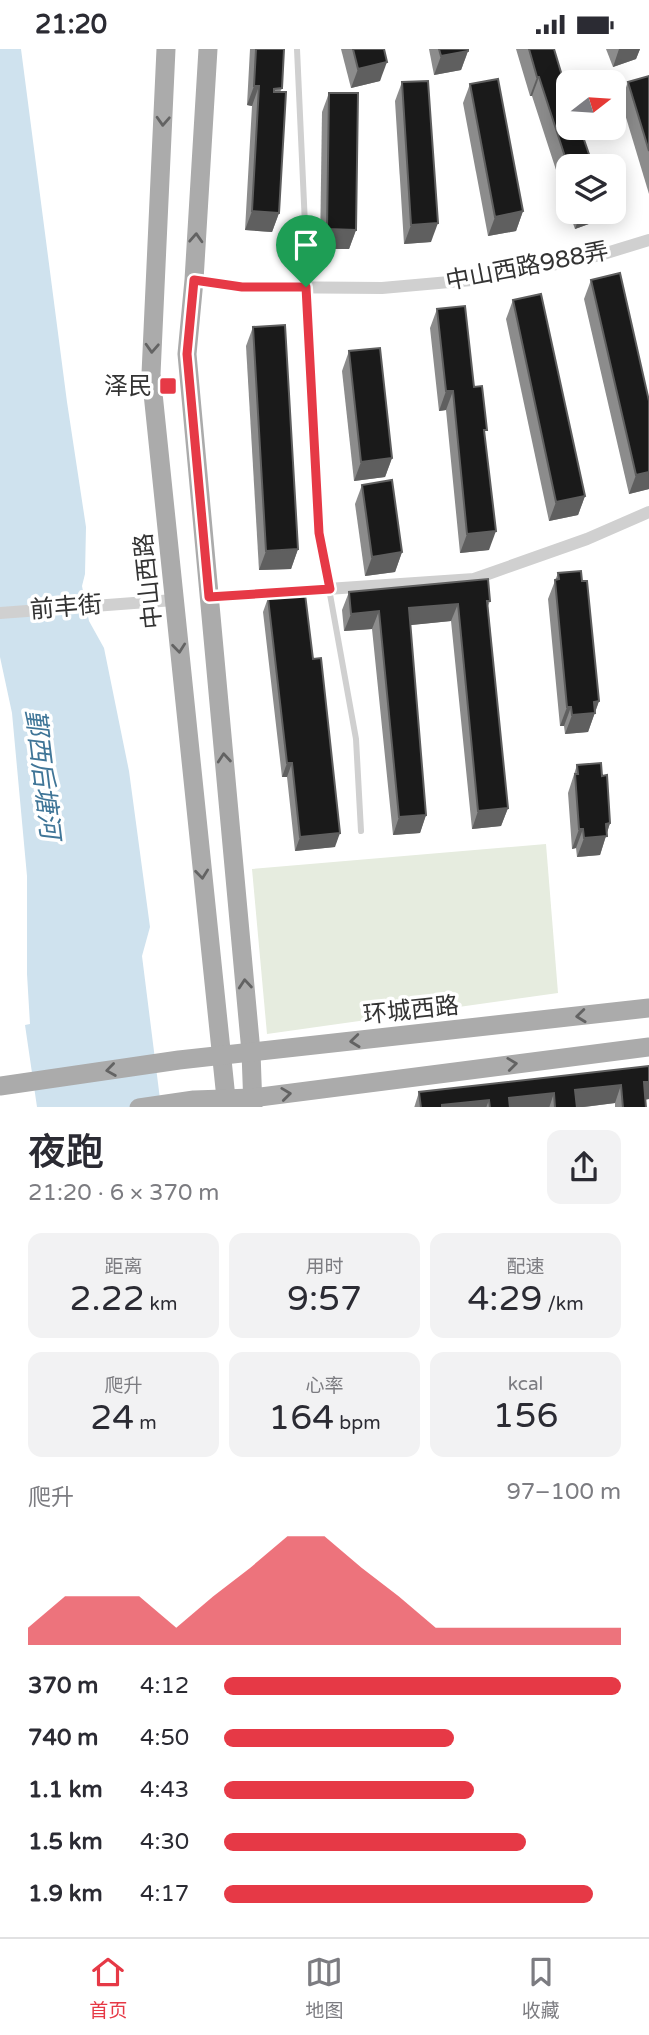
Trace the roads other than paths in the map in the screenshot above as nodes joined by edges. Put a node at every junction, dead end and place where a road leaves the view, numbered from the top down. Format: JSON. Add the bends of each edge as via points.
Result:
{"nodes":[{"id":1,"x":208,"y":49,"type":"edge"},
{"id":2,"x":297,"y":49,"type":"edge"},
{"id":3,"x":166,"y":51,"type":"edge"},
{"id":4,"x":649,"y":240,"type":"edge"},
{"id":5,"x":194,"y":280,"type":"junction"},
{"id":6,"x":306,"y":287,"type":"junction"},
{"id":7,"x":649,"y":512,"type":"edge"},
{"id":8,"x":330,"y":589,"type":"junction"},
{"id":9,"x":209,"y":597,"type":"junction"},
{"id":10,"x":174,"y":600,"type":"junction"},
{"id":11,"x":0,"y":613,"type":"edge"},
{"id":12,"x":361,"y":831,"type":"dead end"},
{"id":13,"x":649,"y":1008,"type":"edge"},
{"id":14,"x":649,"y":1047,"type":"edge"},
{"id":15,"x":251,"y":1052,"type":"junction"},
{"id":16,"x":221,"y":1056,"type":"junction"},
{"id":17,"x":0,"y":1086,"type":"edge"},
{"id":18,"x":226,"y":1103,"type":"edge"},
{"id":19,"x":252,"y":1103,"type":"edge"},
{"id":20,"x":146,"y":1107,"type":"edge"}],
"edges":[{"from":5,"to":1,"type":"main road","one_way":true},
{"from":2,"to":6,"type":"lane"},
{"from":3,"to":10,"type":"main road","name":"中山西路","one_way":true,"via":[[151,374]]},
{"from":4,"to":6,"type":"street","name":"中山西路988弄","via":[[483,279],[382,288]]},
{"from":5,"to":6,"type":"street","name":"中山西路988弄","via":[[242,287]]},
{"from":5,"to":9,"type":"main road","via":[[187,354]]},
{"from":6,"to":8,"type":"lane","via":[[319,533]]},
{"from":7,"to":8,"type":"street","via":[[474,579]]},
{"from":8,"to":9,"type":"street"},
{"from":8,"to":12,"type":"lane","via":[[356,739]]},
{"from":15,"to":9,"type":"main road","one_way":true},
{"from":10,"to":11,"type":"street","name":"前丰街"},
{"from":10,"to":16,"type":"main road","name":"中山西路","one_way":true},
{"from":13,"to":15,"type":"main road","name":"环城西路","one_way":true},
{"from":19,"to":14,"type":"main road","one_way":true},
{"from":15,"to":16,"type":"main road","name":"环城西路"},
{"from":15,"to":19,"type":"main road"},
{"from":16,"to":17,"type":"main road","name":"环城西路","one_way":true},
{"from":16,"to":18,"type":"main road","name":"中山西路"},
{"from":18,"to":19,"type":"main road"},
{"from":18,"to":20,"type":"main road","via":[[194,1100]]}]}
